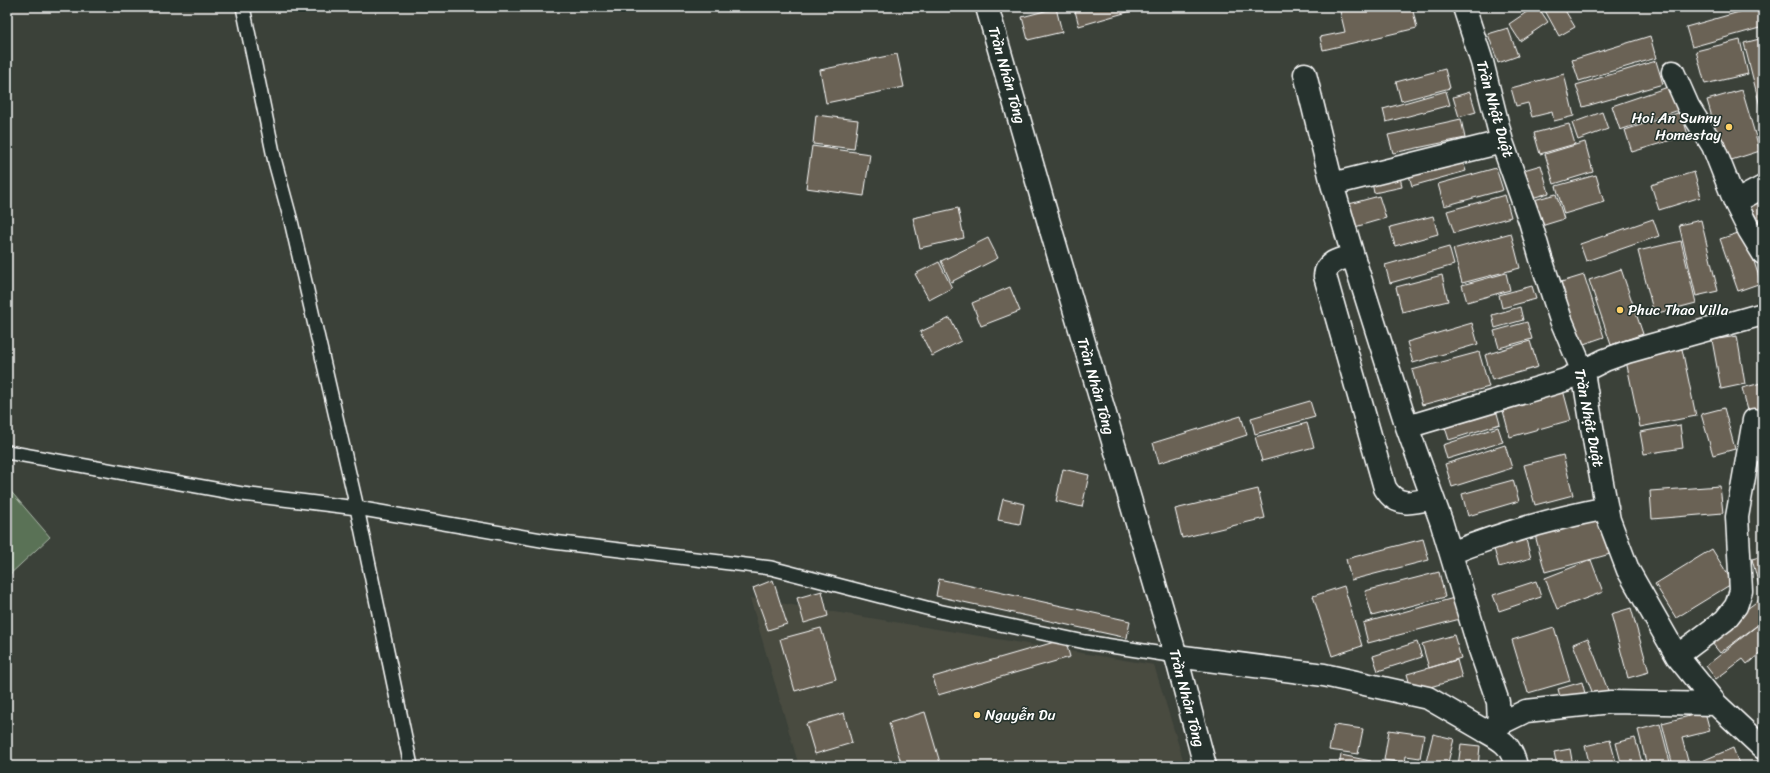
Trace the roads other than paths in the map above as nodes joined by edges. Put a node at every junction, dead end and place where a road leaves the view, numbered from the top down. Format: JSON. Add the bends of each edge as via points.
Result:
{"nodes":[{"id":1,"x":243,"y":7,"type":"edge"},
{"id":2,"x":987,"y":7,"type":"edge"},
{"id":3,"x":1464,"y":7,"type":"edge"},
{"id":4,"x":1673,"y":72,"type":"dead end"},
{"id":5,"x":1305,"y":74,"type":"dead end"},
{"id":6,"x":1502,"y":142,"type":"junction"},
{"id":7,"x":1332,"y":184,"type":"junction"},
{"id":8,"x":1763,"y":187,"type":"edge"},
{"id":9,"x":1735,"y":202,"type":"junction"},
{"id":10,"x":1763,"y":253,"type":"edge"},
{"id":11,"x":1353,"y":256,"type":"junction"},
{"id":12,"x":1763,"y":314,"type":"edge"},
{"id":13,"x":1583,"y":372,"type":"junction"},
{"id":14,"x":1754,"y":420,"type":"dead end"},
{"id":15,"x":1407,"y":427,"type":"junction"},
{"id":16,"x":7,"y":452,"type":"edge"},
{"id":17,"x":1432,"y":498,"type":"junction"},
{"id":18,"x":357,"y":508,"type":"junction"},
{"id":19,"x":1607,"y":508,"type":"junction"},
{"id":20,"x":1451,"y":553,"type":"junction"},
{"id":21,"x":1176,"y":656,"type":"junction"},
{"id":22,"x":1677,"y":656,"type":"junction"},
{"id":23,"x":1716,"y":704,"type":"junction"},
{"id":24,"x":1485,"y":731,"type":"junction"},
{"id":25,"x":1763,"y":748,"type":"edge"},
{"id":26,"x":411,"y":766,"type":"edge"},
{"id":27,"x":1205,"y":766,"type":"edge"},
{"id":28,"x":1516,"y":766,"type":"edge"}],
"edges":[{"from":1,"to":18,"type":"lane","via":[[275,162]]},
{"from":2,"to":21,"type":"street","name":"Trần Nhân Tông"},
{"from":3,"to":6,"type":"street","name":"Trần Nhật Duật","via":[[1482,62]]},
{"from":4,"to":9,"type":"street","via":[[1688,106],[1713,146]]},
{"from":5,"to":7,"type":"street"},
{"from":6,"to":7,"type":"street"},
{"from":6,"to":13,"type":"street","name":"Trần Nhật Duật","via":[[1561,320]]},
{"from":7,"to":11,"type":"street"},
{"from":8,"to":9,"type":"street"},
{"from":9,"to":10,"type":"street"},
{"from":11,"to":15,"type":"street"},
{"from":11,"to":17,"type":"street","via":[[1329,264],[1325,276],[1385,488],[1397,501],[1409,502]]},
{"from":12,"to":13,"type":"street","via":[[1627,352]]},
{"from":13,"to":15,"type":"street","via":[[1545,387]]},
{"from":13,"to":19,"type":"street","name":"Trần Nhật Duật"},
{"from":14,"to":22,"type":"street","via":[[1737,518],[1741,591],[1736,606],[1725,620]]},
{"from":15,"to":17,"type":"street"},
{"from":16,"to":18,"type":"lane","via":[[242,494]]},
{"from":17,"to":20,"type":"street"},
{"from":18,"to":21,"type":"lane","via":[[553,542],[771,568],[938,611],[1085,642]]},
{"from":18,"to":26,"type":"lane"},
{"from":19,"to":20,"type":"street","via":[[1578,514]]},
{"from":19,"to":22,"type":"street","name":"Trần Nhật Duật","via":[[1628,570]]},
{"from":20,"to":24,"type":"street","via":[[1498,702],[1499,724]]},
{"from":21,"to":24,"type":"street","via":[[1324,674],[1428,698]]},
{"from":21,"to":27,"type":"street","name":"Trần Nhân Tông"},
{"from":22,"to":23,"type":"street","name":"Trần Nhật Duật"},
{"from":23,"to":24,"type":"street","via":[[1611,702],[1526,711]]},
{"from":23,"to":25,"type":"street","name":"Trần Nhật Duật"},
{"from":24,"to":28,"type":"street","via":[[1505,742],[1514,755]]}]}
